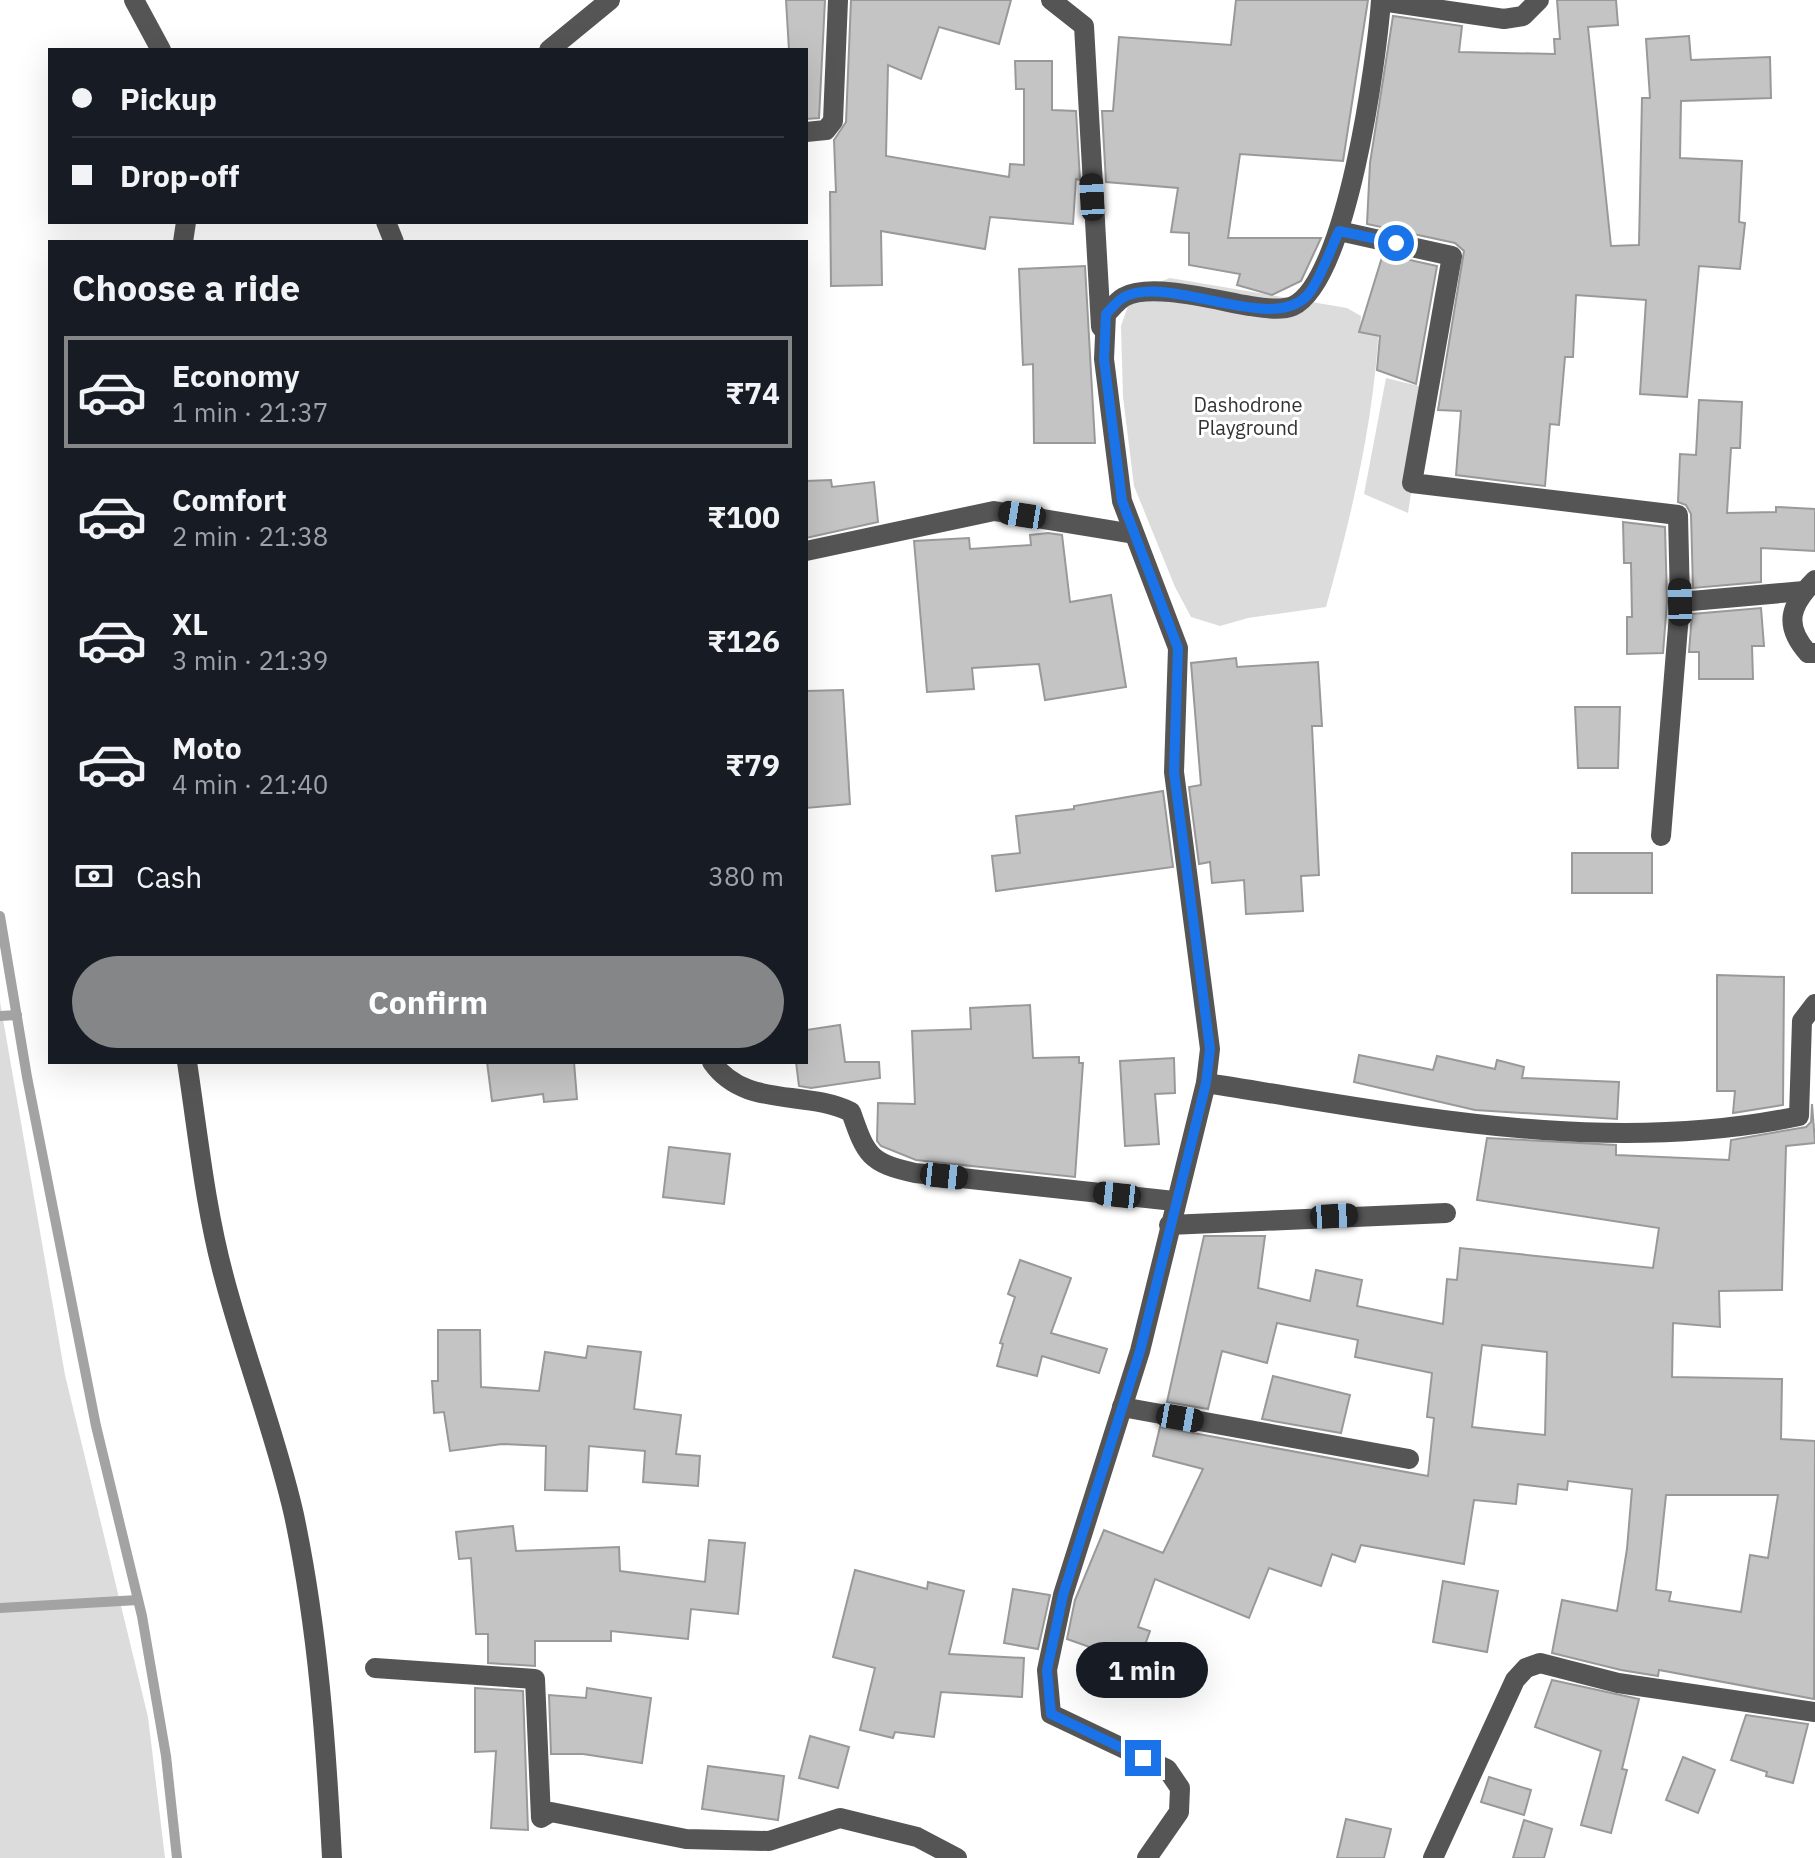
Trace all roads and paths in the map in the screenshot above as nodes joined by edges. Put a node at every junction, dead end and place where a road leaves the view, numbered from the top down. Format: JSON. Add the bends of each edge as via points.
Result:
{"nodes":[{"id":1,"x":134,"y":0,"type":"edge"},
{"id":2,"x":610,"y":0,"type":"edge"},
{"id":3,"x":838,"y":0,"type":"edge"},
{"id":4,"x":1051,"y":0,"type":"edge"},
{"id":5,"x":1381,"y":0,"type":"edge"},
{"id":6,"x":1539,"y":0,"type":"edge"},
{"id":7,"x":160,"y":48,"type":"edge"},
{"id":8,"x":551,"y":48,"type":"edge"},
{"id":9,"x":808,"y":132,"type":"edge"},
{"id":10,"x":1339,"y":231,"type":"junction"},
{"id":11,"x":1104,"y":359,"type":"junction"},
{"id":12,"x":1134,"y":534,"type":"junction"},
{"id":13,"x":808,"y":551,"type":"edge"},
{"id":14,"x":1810,"y":585,"type":"edge"},
{"id":15,"x":1680,"y":602,"type":"junction"},
{"id":16,"x":1815,"y":653,"type":"edge"},
{"id":17,"x":1661,"y":836,"type":"dead end"},
{"id":18,"x":1815,"y":1004,"type":"edge"},
{"id":19,"x":187,"y":1064,"type":"edge"},
{"id":20,"x":713,"y":1064,"type":"edge"},
{"id":21,"x":1206,"y":1083,"type":"junction"},
{"id":22,"x":1174,"y":1201,"type":"junction"},
{"id":23,"x":1446,"y":1213,"type":"dead end"},
{"id":24,"x":1169,"y":1225,"type":"junction"},
{"id":25,"x":1122,"y":1407,"type":"junction"},
{"id":26,"x":1409,"y":1459,"type":"dead end"},
{"id":27,"x":375,"y":1668,"type":"dead end"},
{"id":28,"x":1815,"y":1712,"type":"edge"},
{"id":29,"x":332,"y":1858,"type":"edge"},
{"id":30,"x":957,"y":1858,"type":"edge"},
{"id":31,"x":1147,"y":1858,"type":"edge"},
{"id":32,"x":1433,"y":1858,"type":"edge"}],
"edges":[{"from":1,"to":7,"type":"street"},
{"from":2,"to":8,"type":"street"},
{"from":3,"to":9,"type":"street","via":[[833,121],[826,130]]},
{"from":4,"to":11,"type":"street","via":[[1084,26]]},
{"from":5,"to":6,"type":"street","via":[[1504,19],[1523,16]]},
{"from":5,"to":10,"type":"street","via":[[1377,58]]},
{"from":10,"to":11,"type":"street","via":[[1309,294],[1292,307],[1267,309],[1146,290],[1122,298],[1106,314]]},
{"from":10,"to":15,"type":"street","via":[[1452,256],[1412,483],[1678,515]]},
{"from":11,"to":12,"type":"street","via":[[1122,501]]},
{"from":12,"to":13,"type":"street","via":[[994,511]]},
{"from":12,"to":21,"type":"street","via":[[1178,648],[1174,772],[1210,1049]]},
{"from":14,"to":15,"type":"street"},
{"from":14,"to":16,"type":"street","via":[[1791,614],[1794,638],[1808,653]]},
{"from":15,"to":17,"type":"street"},
{"from":18,"to":21,"type":"street","via":[[1802,1021],[1799,1116],[1732,1128],[1561,1134]]},
{"from":19,"to":29,"type":"street","via":[[223,1275],[293,1513],[313,1618]]},
{"from":20,"to":22,"type":"street","via":[[723,1077],[752,1093],[830,1102],[851,1112],[863,1146],[884,1166]]},
{"from":21,"to":22,"type":"street"},
{"from":22,"to":24,"type":"street"},
{"from":23,"to":24,"type":"street"},
{"from":24,"to":25,"type":"street"},
{"from":25,"to":26,"type":"street"},
{"from":25,"to":31,"type":"street","via":[[1063,1595],[1047,1670],[1051,1714],[1167,1769],[1180,1788],[1179,1812]]},
{"from":27,"to":30,"type":"street","via":[[535,1679],[541,1818],[551,1812],[686,1839],[769,1841],[840,1818],[917,1837]]},
{"from":28,"to":32,"type":"street","via":[[1618,1683],[1540,1663],[1526,1668],[1515,1680]]}]}
